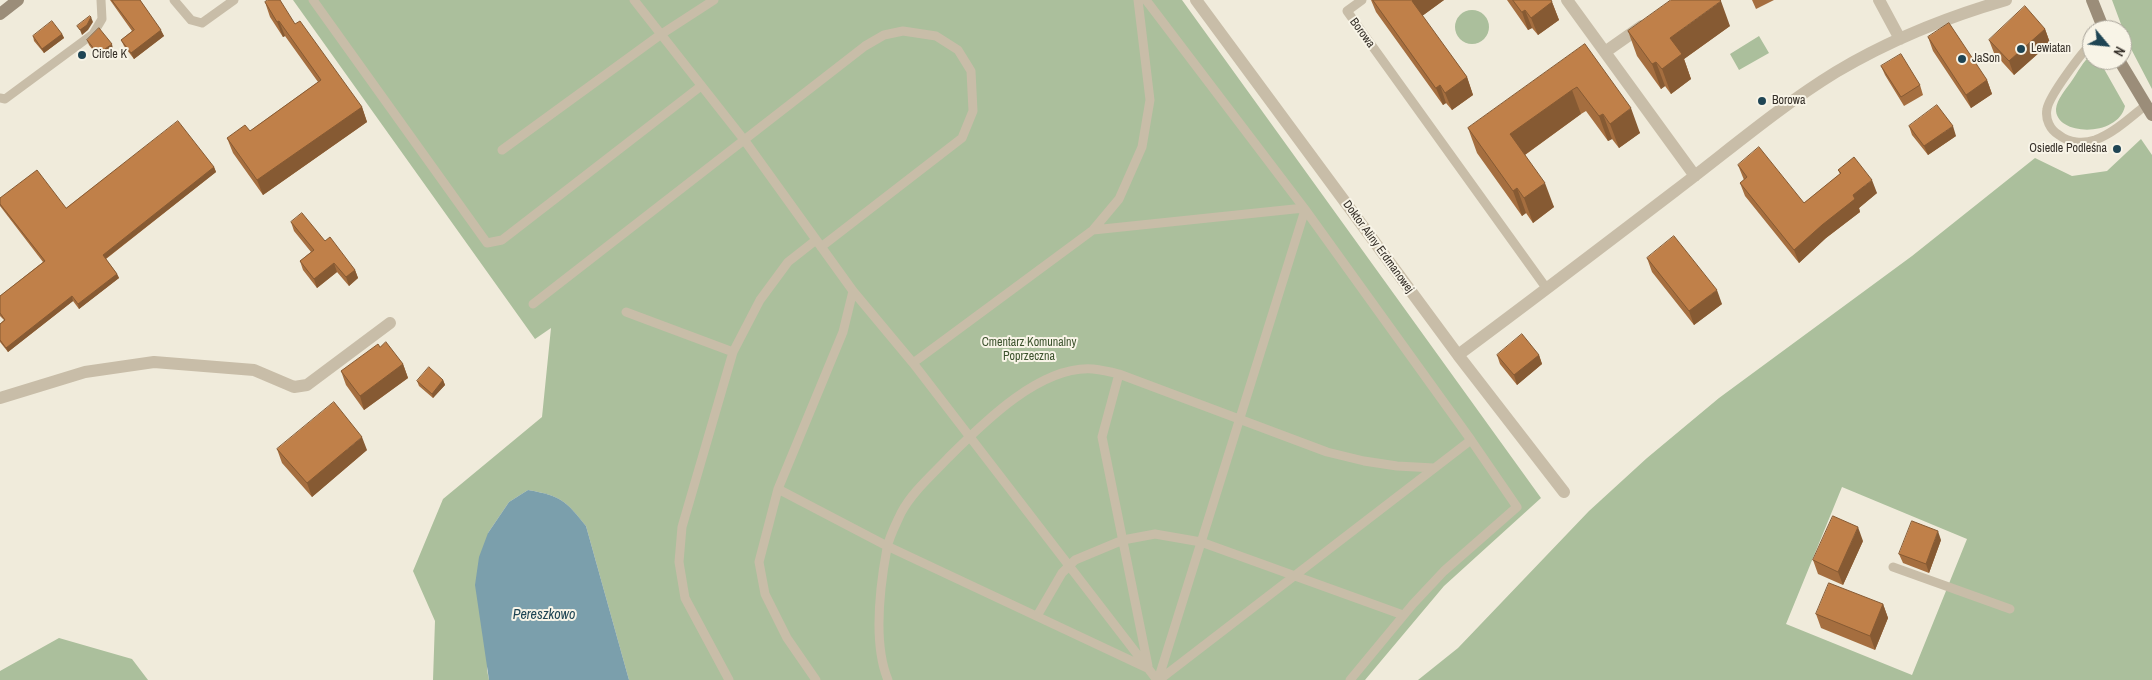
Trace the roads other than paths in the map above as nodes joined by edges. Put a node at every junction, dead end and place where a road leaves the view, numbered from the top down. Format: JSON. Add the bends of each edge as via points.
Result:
{"nodes":[{"id":1,"x":18,"y":0,"type":"edge"},
{"id":2,"x":101,"y":0,"type":"edge"},
{"id":3,"x":174,"y":0,"type":"edge"},
{"id":4,"x":234,"y":0,"type":"edge"},
{"id":5,"x":313,"y":0,"type":"edge"},
{"id":6,"x":714,"y":0,"type":"edge"},
{"id":7,"x":1138,"y":0,"type":"edge"},
{"id":8,"x":1146,"y":0,"type":"edge"},
{"id":9,"x":1196,"y":0,"type":"edge"},
{"id":10,"x":1362,"y":0,"type":"edge"},
{"id":11,"x":1567,"y":0,"type":"edge"},
{"id":12,"x":1879,"y":0,"type":"edge"},
{"id":13,"x":2006,"y":0,"type":"edge"},
{"id":14,"x":2092,"y":0,"type":"edge"},
{"id":15,"x":636,"y":1,"type":"edge"},
{"id":16,"x":0,"y":14,"type":"edge"},
{"id":17,"x":1654,"y":18,"type":"edge"},
{"id":18,"x":2100,"y":20,"type":"edge"},
{"id":19,"x":660,"y":35,"type":"junction"},
{"id":20,"x":1900,"y":39,"type":"junction"},
{"id":21,"x":1606,"y":52,"type":"junction"},
{"id":22,"x":2082,"y":56,"type":"edge"},
{"id":23,"x":2125,"y":70,"type":"edge"},
{"id":24,"x":701,"y":86,"type":"junction"},
{"id":25,"x":0,"y":98,"type":"edge"},
{"id":26,"x":2149,"y":110,"type":"edge"},
{"id":27,"x":745,"y":140,"type":"junction"},
{"id":28,"x":502,"y":150,"type":"dead end"},
{"id":29,"x":1695,"y":176,"type":"junction"},
{"id":30,"x":1305,"y":209,"type":"junction"},
{"id":31,"x":1094,"y":230,"type":"junction"},
{"id":32,"x":819,"y":243,"type":"junction"},
{"id":33,"x":1547,"y":289,"type":"junction"},
{"id":34,"x":853,"y":291,"type":"junction"},
{"id":35,"x":533,"y":304,"type":"dead end"},
{"id":36,"x":626,"y":312,"type":"dead end"},
{"id":37,"x":390,"y":323,"type":"dead end"},
{"id":38,"x":733,"y":352,"type":"junction"},
{"id":39,"x":1458,"y":355,"type":"junction"},
{"id":40,"x":913,"y":363,"type":"junction"},
{"id":41,"x":1119,"y":374,"type":"junction"},
{"id":42,"x":0,"y":398,"type":"edge"},
{"id":43,"x":1240,"y":418,"type":"junction"},
{"id":44,"x":969,"y":437,"type":"junction"},
{"id":45,"x":1471,"y":440,"type":"junction"},
{"id":46,"x":1434,"y":468,"type":"junction"},
{"id":47,"x":778,"y":489,"type":"junction"},
{"id":48,"x":1564,"y":492,"type":"dead end"},
{"id":49,"x":1123,"y":540,"type":"junction"},
{"id":50,"x":1201,"y":542,"type":"junction"},
{"id":51,"x":887,"y":546,"type":"junction"},
{"id":52,"x":1069,"y":566,"type":"junction"},
{"id":53,"x":1893,"y":567,"type":"dead end"},
{"id":54,"x":1294,"y":576,"type":"junction"},
{"id":55,"x":2010,"y":609,"type":"dead end"},
{"id":56,"x":1403,"y":615,"type":"junction"},
{"id":57,"x":1037,"y":616,"type":"junction"},
{"id":58,"x":1148,"y":668,"type":"junction"},
{"id":59,"x":729,"y":680,"type":"edge"},
{"id":60,"x":816,"y":680,"type":"edge"},
{"id":61,"x":888,"y":680,"type":"edge"},
{"id":62,"x":1158,"y":680,"type":"edge"},
{"id":63,"x":1350,"y":680,"type":"edge"}],
"edges":[{"from":1,"to":16,"type":"street"},
{"from":2,"to":25,"type":"lane","via":[[102,19],[93,34],[5,99]]},
{"from":3,"to":4,"type":"lane","via":[[191,20],[202,23]]},
{"from":5,"to":24,"type":"lane","via":[[487,243],[502,240]]},
{"from":6,"to":19,"type":"lane"},
{"from":7,"to":31,"type":"lane","via":[[1150,100],[1142,147],[1119,199]]},
{"from":8,"to":30,"type":"lane"},
{"from":9,"to":39,"type":"street","name":"Doktor Aliny Erdmanowej"},
{"from":10,"to":33,"type":"lane","name":"Borowa","via":[[1347,11]]},
{"from":11,"to":21,"type":"street"},
{"from":12,"to":20,"type":"street"},
{"from":13,"to":20,"type":"street"},
{"from":14,"to":18,"type":"street"},
{"from":15,"to":19,"type":"lane"},
{"from":17,"to":21,"type":"street"},
{"from":19,"to":24,"type":"lane"},
{"from":19,"to":28,"type":"lane"},
{"from":20,"to":29,"type":"street","via":[[1836,72],[1766,119]]},
{"from":21,"to":29,"type":"street"},
{"from":22,"to":26,"type":"lane","via":[[2049,101],[2046,115],[2053,131],[2070,141],[2096,140]]},
{"from":23,"to":26,"type":"street"},
{"from":24,"to":27,"type":"lane"},
{"from":27,"to":32,"type":"lane"},
{"from":27,"to":32,"type":"lane","via":[[884,34],[903,31],[936,36],[958,50],[971,71],[973,111],[962,138]]},
{"from":27,"to":35,"type":"lane"},
{"from":29,"to":33,"type":"street"},
{"from":30,"to":31,"type":"lane"},
{"from":30,"to":43,"type":"lane"},
{"from":30,"to":45,"type":"lane"},
{"from":31,"to":40,"type":"lane"},
{"from":32,"to":34,"type":"lane"},
{"from":32,"to":38,"type":"lane","via":[[788,262],[760,300]]},
{"from":33,"to":39,"type":"street"},
{"from":34,"to":40,"type":"lane"},
{"from":34,"to":47,"type":"lane","via":[[843,332]]},
{"from":36,"to":38,"type":"lane"},
{"from":37,"to":42,"type":"street","via":[[307,385],[294,387],[254,370],[154,362],[85,372]]},
{"from":38,"to":59,"type":"lane","via":[[682,527],[679,562],[685,598]]},
{"from":39,"to":48,"type":"street","name":"Doktor Aliny Erdmanowej"},
{"from":40,"to":44,"type":"lane"},
{"from":41,"to":43,"type":"lane"},
{"from":41,"to":44,"type":"lane","via":[[1092,369],[1066,373],[1030,388],[1004,405]]},
{"from":41,"to":49,"type":"lane","via":[[1102,437]]},
{"from":43,"to":46,"type":"lane","via":[[1327,452],[1397,466]]},
{"from":43,"to":50,"type":"lane"},
{"from":44,"to":51,"type":"lane","via":[[921,485],[902,511]]},
{"from":44,"to":52,"type":"lane"},
{"from":45,"to":46,"type":"lane"},
{"from":45,"to":56,"type":"lane","via":[[1517,507],[1444,571]]},
{"from":46,"to":54,"type":"lane"},
{"from":47,"to":51,"type":"lane"},
{"from":47,"to":60,"type":"lane","via":[[759,562],[765,594],[787,638]]},
{"from":49,"to":50,"type":"lane","via":[[1155,534]]},
{"from":49,"to":52,"type":"lane","via":[[1075,560]]},
{"from":49,"to":58,"type":"lane"},
{"from":50,"to":54,"type":"lane"},
{"from":50,"to":62,"type":"lane"},
{"from":51,"to":57,"type":"lane"},
{"from":51,"to":61,"type":"lane","via":[[879,616],[881,649]]},
{"from":52,"to":57,"type":"lane","via":[[1062,572]]},
{"from":52,"to":58,"type":"lane"},
{"from":53,"to":55,"type":"lane"},
{"from":54,"to":56,"type":"lane"},
{"from":54,"to":62,"type":"lane"},
{"from":56,"to":63,"type":"lane"},
{"from":57,"to":58,"type":"lane"},
{"from":58,"to":62,"type":"lane"}]}
